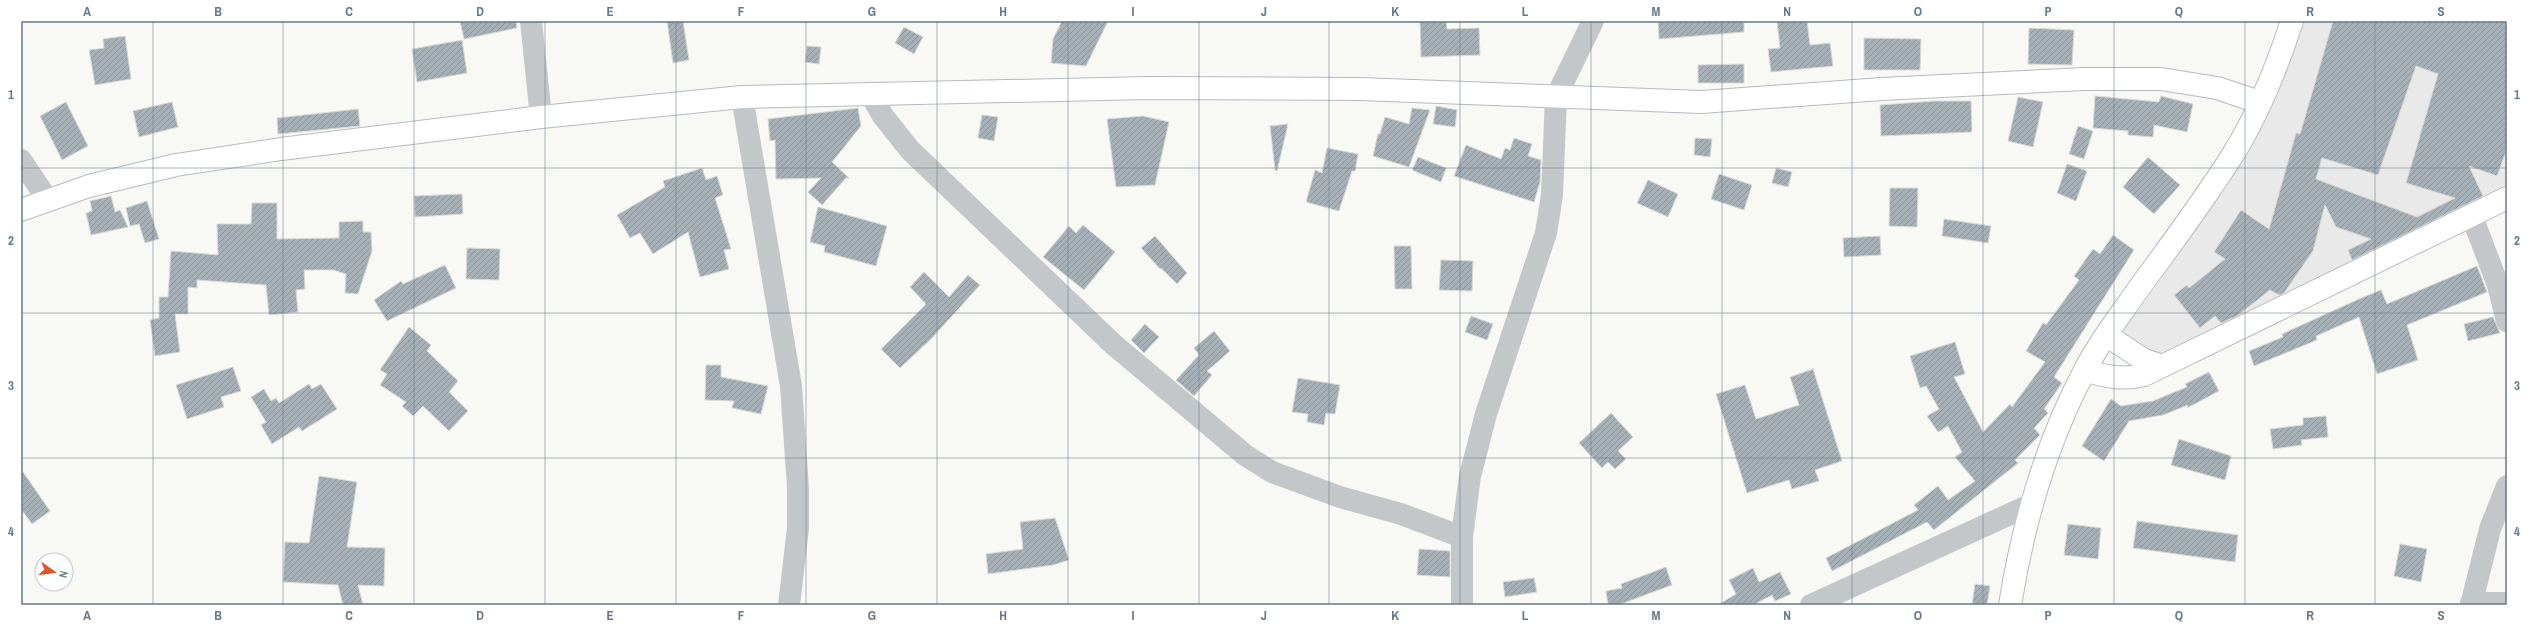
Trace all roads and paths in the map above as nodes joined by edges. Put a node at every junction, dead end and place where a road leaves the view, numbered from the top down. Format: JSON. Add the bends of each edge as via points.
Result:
{"nodes":[{"id":1,"x":531,"y":21,"type":"edge"},
{"id":2,"x":1594,"y":21,"type":"edge"},
{"id":3,"x":2292,"y":21,"type":"edge"},
{"id":4,"x":871,"y":95,"type":"junction"},
{"id":5,"x":742,"y":97,"type":"junction"},
{"id":6,"x":1556,"y":97,"type":"junction"},
{"id":7,"x":2260,"y":102,"type":"junction"},
{"id":8,"x":541,"y":116,"type":"junction"},
{"id":9,"x":21,"y":160,"type":"edge"},
{"id":10,"x":2507,"y":198,"type":"edge"},
{"id":11,"x":47,"y":199,"type":"junction"},
{"id":12,"x":21,"y":210,"type":"edge"},
{"id":13,"x":2471,"y":214,"type":"junction"},
{"id":14,"x":2507,"y":321,"type":"edge"},
{"id":15,"x":2106,"y":335,"type":"junction"},
{"id":16,"x":2162,"y":366,"type":"junction"},
{"id":17,"x":2085,"y":370,"type":"junction"},
{"id":18,"x":2507,"y":486,"type":"edge"},
{"id":19,"x":2032,"y":504,"type":"junction"},
{"id":20,"x":1462,"y":537,"type":"junction"},
{"id":21,"x":2507,"y":603,"type":"edge"},
{"id":22,"x":2471,"y":604,"type":"edge"},
{"id":23,"x":789,"y":605,"type":"edge"},
{"id":24,"x":1462,"y":605,"type":"edge"},
{"id":25,"x":1811,"y":605,"type":"edge"},
{"id":26,"x":2010,"y":605,"type":"edge"}],
"edges":[{"from":1,"to":8,"type":"street"},
{"from":2,"to":6,"type":"street"},
{"from":3,"to":7,"type":"main road","via":[[2277,66]]},
{"from":4,"to":5,"type":"main road"},
{"from":4,"to":6,"type":"main road","via":[[1147,88],[1321,88]]},
{"from":4,"to":20,"type":"street","via":[[883,116],[910,150],[1113,344],[1245,455],[1272,472],[1340,497],[1401,514]]},
{"from":5,"to":8,"type":"main road"},
{"from":5,"to":23,"type":"street","via":[[791,386],[798,528]]},
{"from":6,"to":7,"type":"main road","via":[[1701,102],[1882,89],[2099,79],[2168,80],[2217,88]]},
{"from":6,"to":20,"type":"street","via":[[1552,195],[1546,233],[1486,414],[1470,476]]},
{"from":7,"to":15,"type":"main road","via":[[2233,155]]},
{"from":8,"to":11,"type":"main road","via":[[280,149],[176,165]]},
{"from":9,"to":11,"type":"street"},
{"from":10,"to":13,"type":"main road"},
{"from":11,"to":12,"type":"main road"},
{"from":13,"to":14,"type":"street","via":[[2498,285]]},
{"from":13,"to":16,"type":"main road"},
{"from":15,"to":16,"type":"main road","via":[[2144,360]]},
{"from":15,"to":17,"type":"main road"},
{"from":16,"to":17,"type":"main road","via":[[2144,375],[2127,378],[2101,376]]},
{"from":17,"to":19,"type":"main road","via":[[2064,414]]},
{"from":18,"to":22,"type":"street","via":[[2490,529]]},
{"from":19,"to":25,"type":"street"},
{"from":19,"to":26,"type":"main road","via":[[2016,566]]},
{"from":20,"to":24,"type":"street"},
{"from":21,"to":22,"type":"street"}]}
